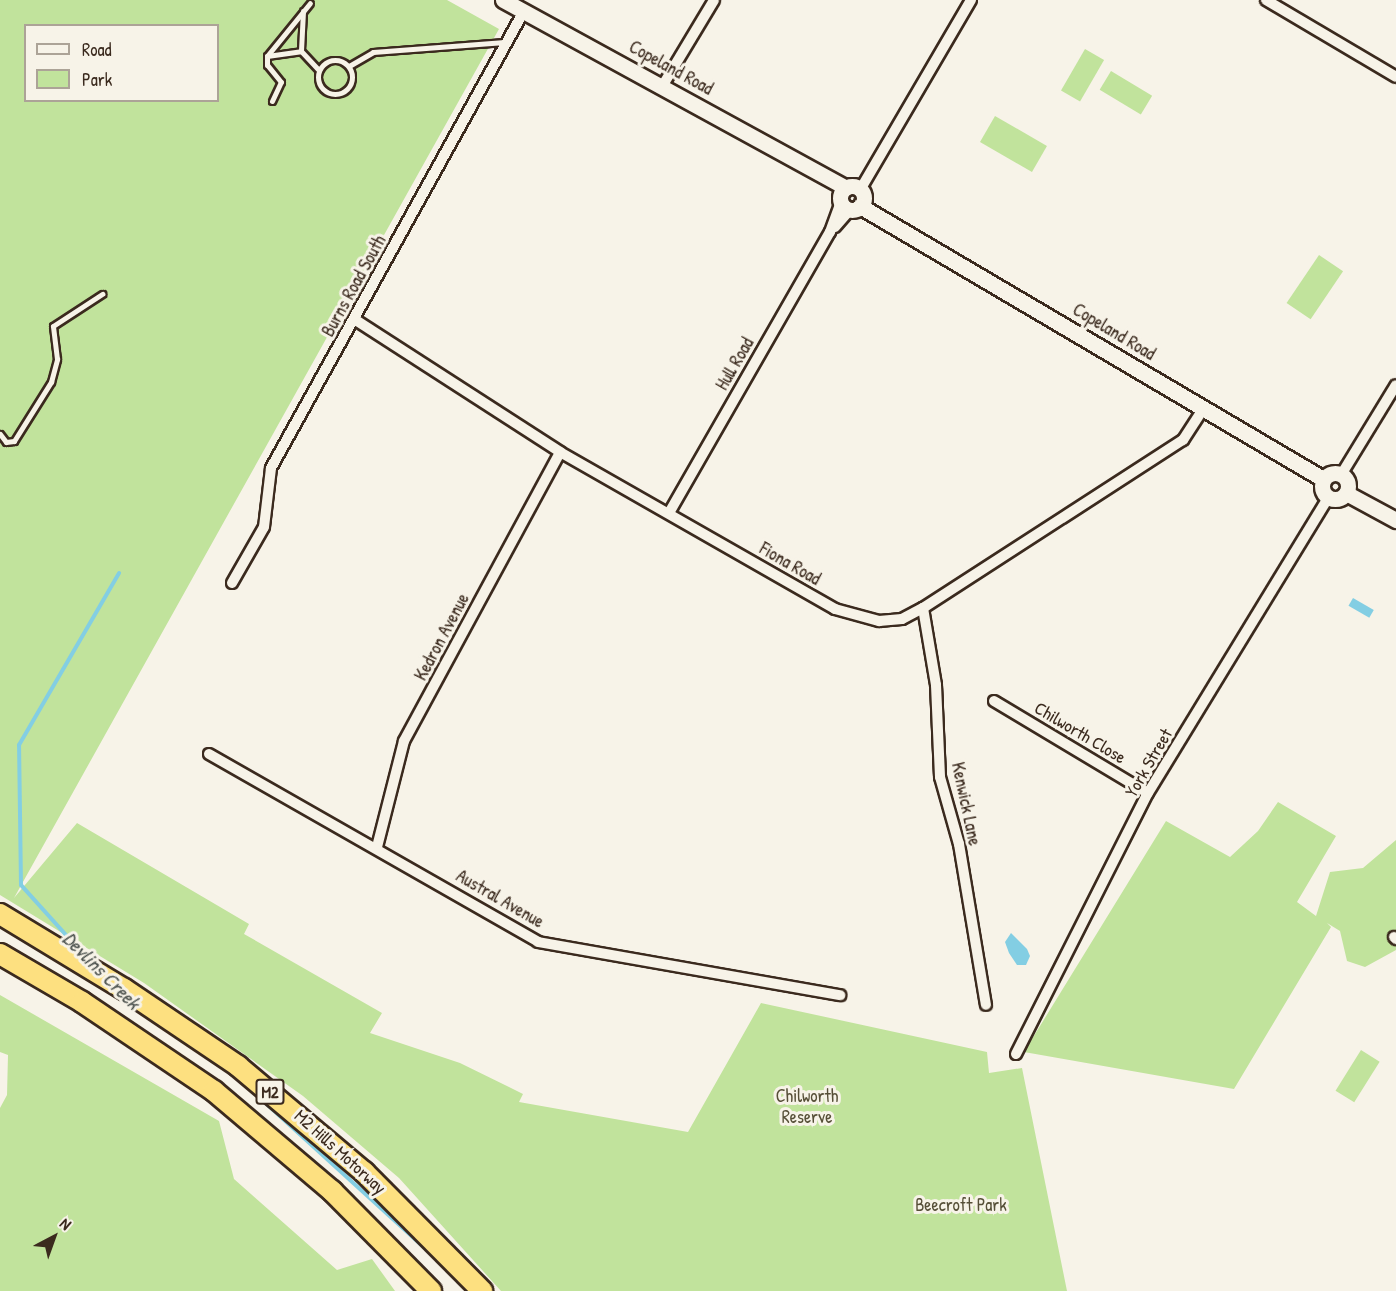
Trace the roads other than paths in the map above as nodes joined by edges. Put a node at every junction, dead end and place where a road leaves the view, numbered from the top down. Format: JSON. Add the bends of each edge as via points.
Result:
{"nodes":[{"id":1,"x":503,"y":0,"type":"edge"},
{"id":2,"x":714,"y":0,"type":"edge"},
{"id":3,"x":971,"y":0,"type":"edge"},
{"id":4,"x":1266,"y":0,"type":"edge"},
{"id":5,"x":310,"y":3,"type":"dead end"},
{"id":6,"x":303,"y":11,"type":"junction"},
{"id":7,"x":524,"y":11,"type":"junction"},
{"id":8,"x":507,"y":42,"type":"junction"},
{"id":9,"x":301,"y":51,"type":"junction"},
{"id":10,"x":267,"y":56,"type":"junction"},
{"id":11,"x":349,"y":66,"type":"junction"},
{"id":12,"x":320,"y":70,"type":"junction"},
{"id":13,"x":1396,"y":77,"type":"edge"},
{"id":14,"x":663,"y":85,"type":"junction"},
{"id":15,"x":272,"y":101,"type":"dead end"},
{"id":16,"x":852,"y":197,"type":"junction"},
{"id":17,"x":102,"y":294,"type":"dead end"},
{"id":18,"x":354,"y":319,"type":"junction"},
{"id":19,"x":1396,"y":385,"type":"edge"},
{"id":20,"x":1204,"y":408,"type":"junction"},
{"id":21,"x":0,"y":434,"type":"edge"},
{"id":22,"x":561,"y":452,"type":"junction"},
{"id":23,"x":1341,"y":475,"type":"junction"},
{"id":24,"x":1323,"y":479,"type":"junction"},
{"id":25,"x":1346,"y":493,"type":"junction"},
{"id":26,"x":1328,"y":498,"type":"junction"},
{"id":27,"x":669,"y":513,"type":"junction"},
{"id":28,"x":1396,"y":520,"type":"edge"},
{"id":29,"x":232,"y":583,"type":"dead end"},
{"id":30,"x":923,"y":608,"type":"junction"},
{"id":31,"x":994,"y":701,"type":"dead end"},
{"id":32,"x":209,"y":754,"type":"dead end"},
{"id":33,"x":1148,"y":793,"type":"junction"},
{"id":34,"x":377,"y":847,"type":"junction"},
{"id":35,"x":0,"y":914,"type":"edge"},
{"id":36,"x":6,"y":957,"type":"edge"},
{"id":37,"x":840,"y":995,"type":"dead end"},
{"id":38,"x":986,"y":1005,"type":"dead end"},
{"id":39,"x":1016,"y":1054,"type":"dead end"},
{"id":40,"x":431,"y":1291,"type":"edge"},
{"id":41,"x":482,"y":1291,"type":"edge"}],
"edges":[{"from":1,"to":7,"type":"main road","name":"Copeland Road"},
{"from":2,"to":14,"type":"street"},
{"from":3,"to":16,"type":"street","name":"Hull Road"},
{"from":4,"to":13,"type":"street"},
{"from":5,"to":6,"type":"lane"},
{"from":6,"to":9,"type":"lane"},
{"from":6,"to":10,"type":"lane"},
{"from":7,"to":8,"type":"street","name":"Burns Road South"},
{"from":7,"to":14,"type":"main road","name":"Copeland Road"},
{"from":8,"to":11,"type":"lane","via":[[373,52]]},
{"from":8,"to":18,"type":"street","name":"Burns Road South"},
{"from":9,"to":10,"type":"lane"},
{"from":9,"to":12,"type":"lane"},
{"from":10,"to":15,"type":"lane","via":[[267,65],[281,82]]},
{"from":11,"to":12,"type":"lane","via":[[333,60]]},
{"from":11,"to":12,"type":"lane","via":[[352,82],[341,93],[330,93],[321,86]]},
{"from":14,"to":16,"type":"main road","name":"Copeland Road"},
{"from":16,"to":20,"type":"main road","name":"Copeland Road"},
{"from":16,"to":27,"type":"street","name":"Hull Road"},
{"from":17,"to":21,"type":"lane","via":[[53,326],[57,359],[51,382],[14,441],[6,442]]},
{"from":18,"to":22,"type":"street","name":"Fiona Road"},
{"from":18,"to":29,"type":"street","name":"Burns Road South","via":[[271,468],[264,526]]},
{"from":19,"to":23,"type":"street"},
{"from":20,"to":24,"type":"main road","name":"Copeland Road"},
{"from":20,"to":30,"type":"street","name":"Fiona Road","via":[[1183,440]]},
{"from":22,"to":27,"type":"street","name":"Fiona Road"},
{"from":22,"to":34,"type":"street","name":"Kedron Avenue","via":[[404,741]]},
{"from":23,"to":24,"type":"main road","via":[[1331,473]]},
{"from":23,"to":25,"type":"main road","via":[[1347,483]]},
{"from":24,"to":26,"type":"main road","via":[[1322,491]]},
{"from":25,"to":26,"type":"main road","via":[[1338,499]]},
{"from":25,"to":28,"type":"main road"},
{"from":26,"to":33,"type":"street","name":"York Street"},
{"from":27,"to":30,"type":"street","name":"Fiona Road","via":[[835,609],[879,621],[902,619]]},
{"from":30,"to":38,"type":"street","name":"Kenwick Lane","via":[[936,685],[940,777],[959,844]]},
{"from":31,"to":33,"type":"street","name":"Chilworth Close"},
{"from":32,"to":34,"type":"street","name":"Austral Avenue"},
{"from":33,"to":39,"type":"street","name":"York Street"},
{"from":34,"to":37,"type":"street","name":"Austral Avenue","via":[[538,942]]},
{"from":35,"to":41,"type":"highway","name":"M2 Hills Motorway","number":"M2","via":[[165,1016],[280,1099],[404,1209]]},
{"from":36,"to":40,"type":"highway","name":"M2 Hills Motorway","number":"M2","via":[[144,1041],[214,1091],[332,1191]]}]}
